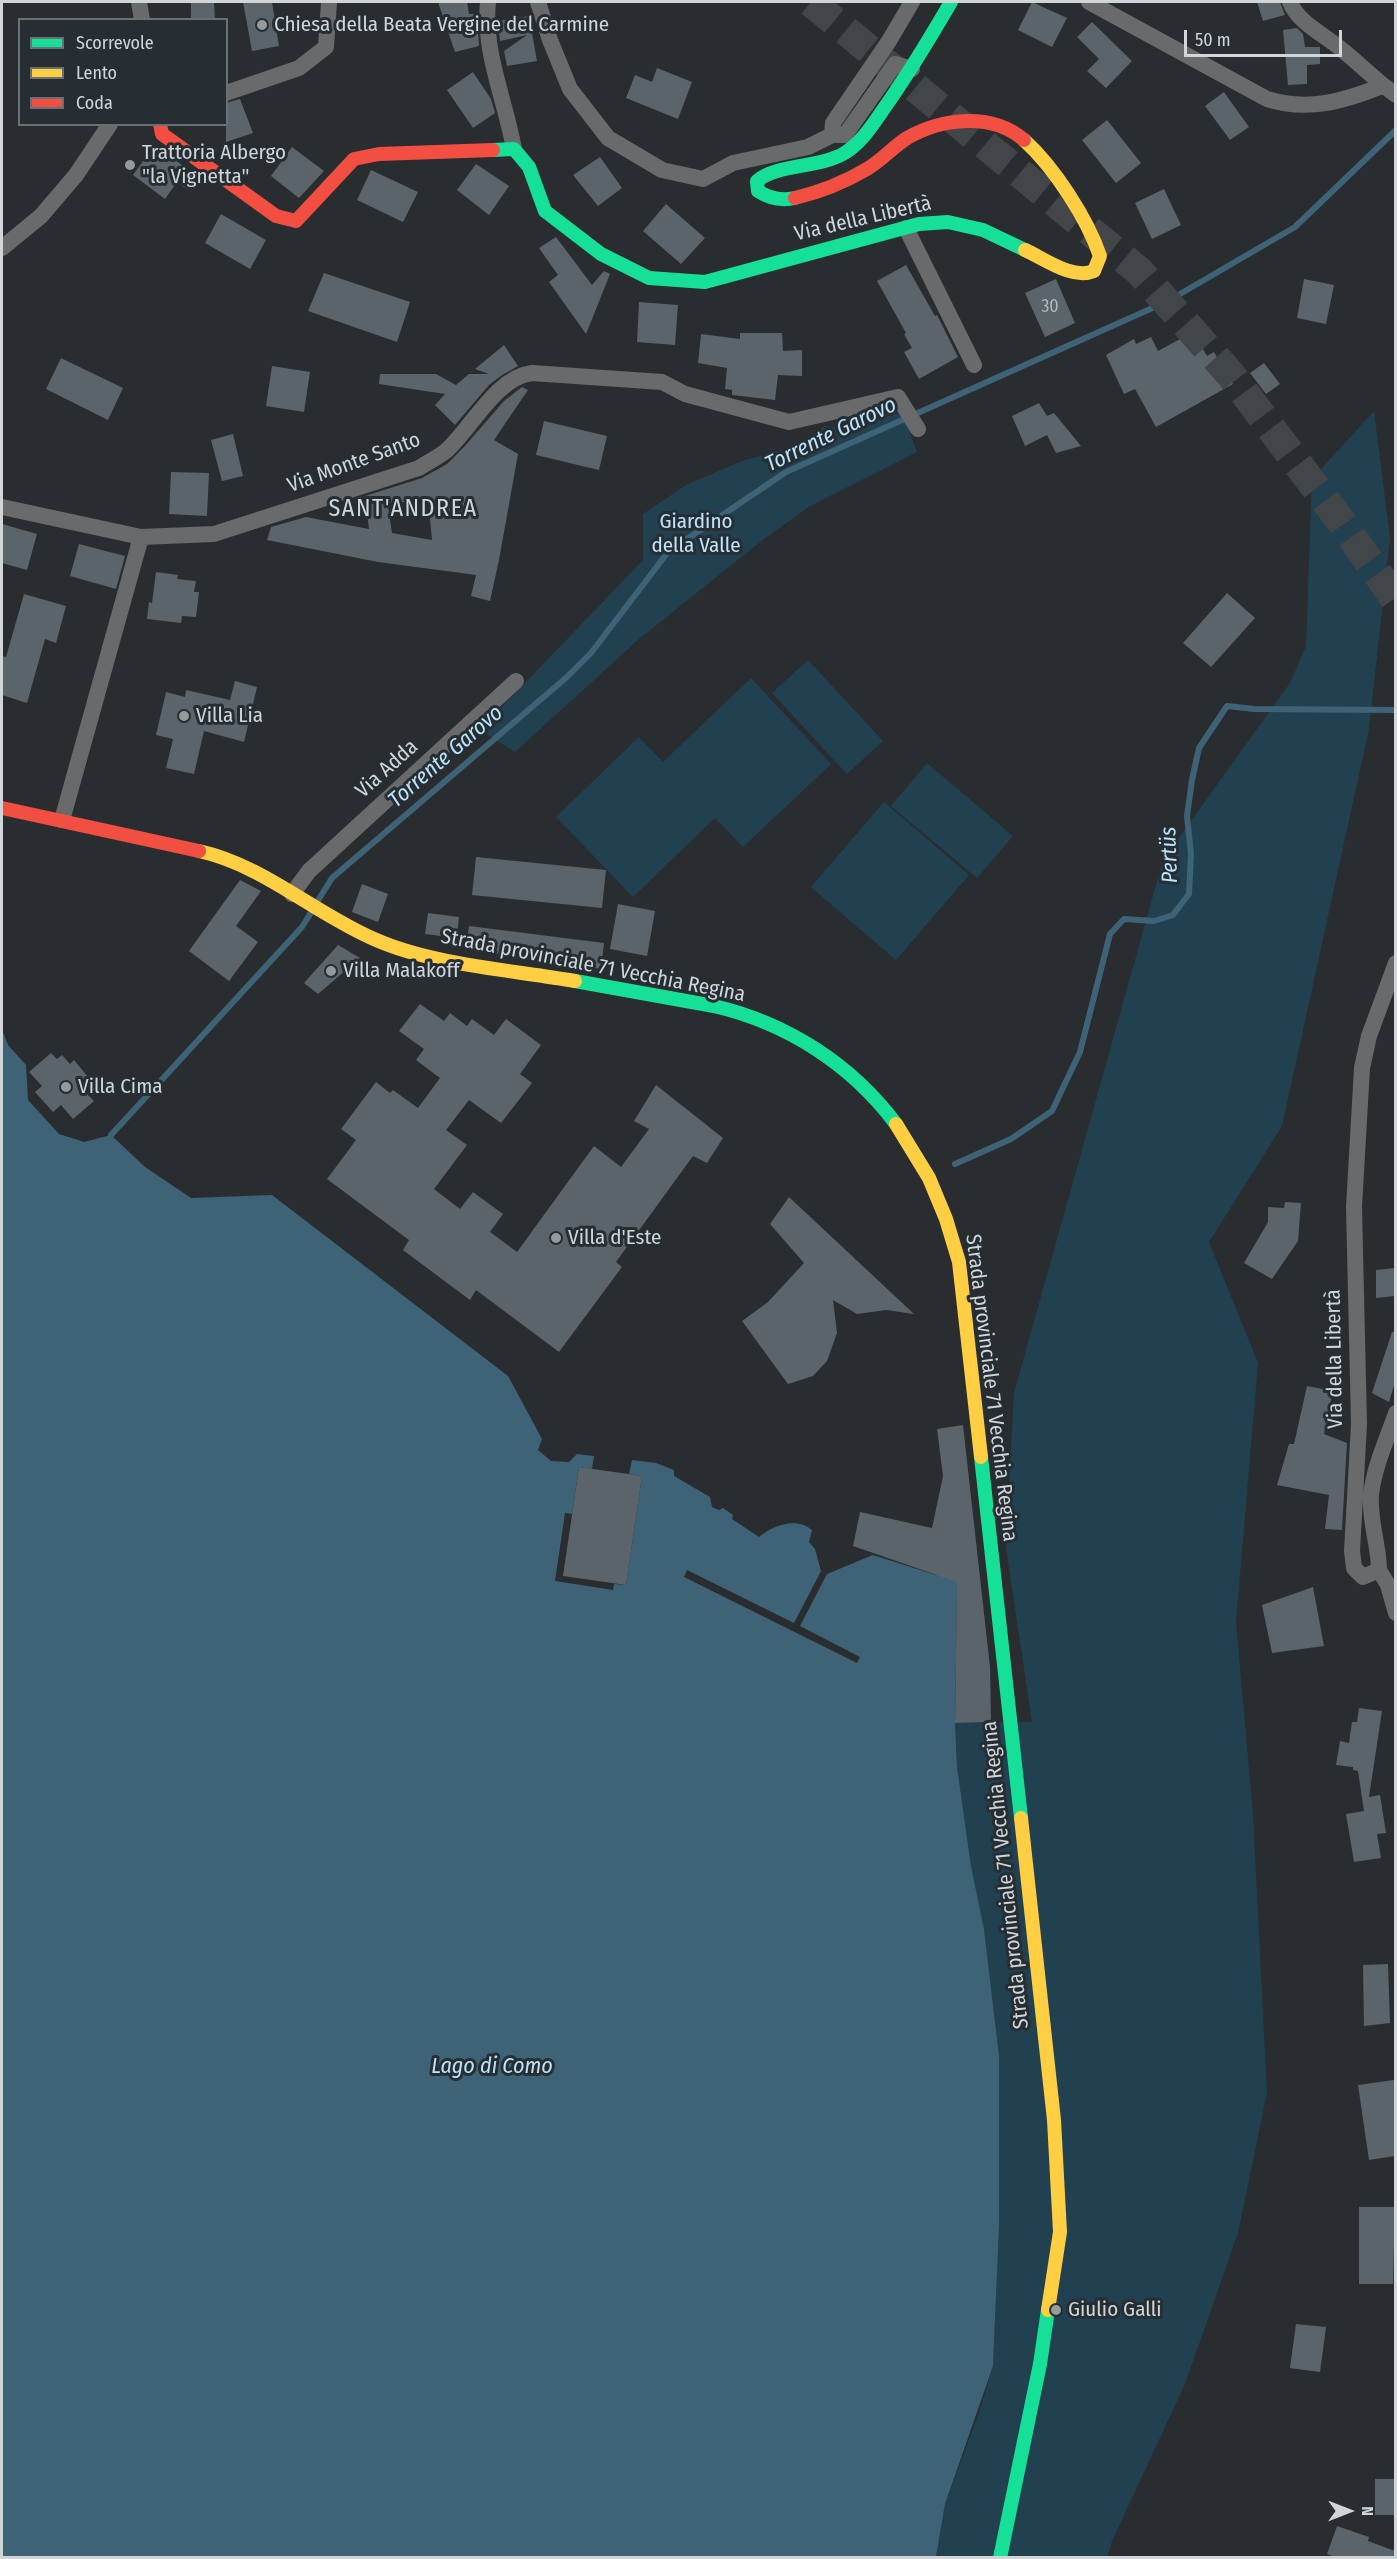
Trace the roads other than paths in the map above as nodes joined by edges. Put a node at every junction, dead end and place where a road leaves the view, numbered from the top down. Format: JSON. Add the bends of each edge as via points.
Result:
{"nodes":[{"id":1,"x":139,"y":2,"type":"edge"},
{"id":2,"x":329,"y":2,"type":"edge"},
{"id":3,"x":488,"y":2,"type":"edge"},
{"id":4,"x":538,"y":2,"type":"edge"},
{"id":5,"x":912,"y":2,"type":"edge"},
{"id":6,"x":951,"y":2,"type":"edge"},
{"id":7,"x":1089,"y":2,"type":"edge"},
{"id":8,"x":1290,"y":2,"type":"edge"},
{"id":9,"x":142,"y":18,"type":"edge"},
{"id":10,"x":912,"y":69,"type":"junction"},
{"id":11,"x":1389,"y":90,"type":"edge"},
{"id":12,"x":228,"y":92,"type":"edge"},
{"id":13,"x":109,"y":126,"type":"edge"},
{"id":14,"x":160,"y":126,"type":"edge"},
{"id":15,"x":832,"y":135,"type":"junction"},
{"id":16,"x":514,"y":149,"type":"junction"},
{"id":17,"x":906,"y":228,"type":"junction"},
{"id":18,"x":2,"y":248,"type":"edge"},
{"id":19,"x":974,"y":365,"type":"dead end"},
{"id":20,"x":918,"y":429,"type":"dead end"},
{"id":21,"x":2,"y":507,"type":"edge"},
{"id":22,"x":141,"y":537,"type":"junction"},
{"id":23,"x":516,"y":681,"type":"dead end"},
{"id":24,"x":2,"y":808,"type":"edge"},
{"id":25,"x":62,"y":820,"type":"junction"},
{"id":26,"x":298,"y":897,"type":"junction"},
{"id":27,"x":1395,"y":963,"type":"edge"},
{"id":28,"x":1395,"y":1413,"type":"edge"},
{"id":29,"x":1379,"y":1570,"type":"junction"},
{"id":30,"x":1395,"y":1613,"type":"edge"},
{"id":31,"x":1000,"y":2558,"type":"edge"}],
"edges":[{"from":1,"to":9,"type":"street"},
{"from":2,"to":12,"type":"street","via":[[326,47],[299,68]]},
{"from":3,"to":16,"type":"street","via":[[486,22],[492,63]]},
{"from":4,"to":15,"type":"street","via":[[570,89],[608,138],[662,170],[703,179],[733,163],[808,147]]},
{"from":5,"to":15,"type":"street","via":[[833,123]]},
{"from":6,"to":10,"type":"street","name":"Via della Libertà"},
{"from":7,"to":11,"type":"street","via":[[1268,99],[1288,105],[1316,105]]},
{"from":8,"to":11,"type":"street","via":[[1300,16]]},
{"from":10,"to":15,"type":"street","via":[[895,64],[844,135]]},
{"from":10,"to":17,"type":"street","name":"Via della Libertà","via":[[861,141],[819,164],[765,174],[757,181],[758,191],[778,201],[793,199],[862,172],[908,138],[928,129],[957,123],[994,124],[1015,132],[1030,144],[1093,233],[1100,256],[1094,271],[1084,275],[983,230],[948,222]]},
{"from":13,"to":18,"type":"street","via":[[76,175],[41,216]]},
{"from":14,"to":16,"type":"street","via":[[162,134],[276,216],[296,220],[354,159],[378,154]]},
{"from":16,"to":17,"type":"street","name":"Via della Libertà","via":[[529,167],[545,211],[601,254],[649,278],[705,282]]},
{"from":17,"to":19,"type":"street"},
{"from":20,"to":22,"type":"street","name":"Via Monte Santo","via":[[898,397],[789,422],[685,394],[662,382],[524,374],[497,393],[446,451],[419,468],[214,534]]},
{"from":21,"to":22,"type":"street","name":"Via Monte Santo"},
{"from":22,"to":25,"type":"street"},
{"from":23,"to":26,"type":"street","name":"Via Adda","via":[[309,871]]},
{"from":24,"to":25,"type":"street","name":"Strada provinciale 71 Vecchia Regina"},
{"from":25,"to":26,"type":"street","name":"Strada provinciale 71 Vecchia Regina","via":[[231,860]]},
{"from":26,"to":31,"type":"street","name":"Strada provinciale 71 Vecchia Regina","via":[[371,939],[423,955],[682,999],[736,1011],[785,1031],[818,1049],[850,1074],[893,1118],[918,1155],[950,1225],[964,1306],[1053,2108],[1060,2232],[1040,2364]]},
{"from":27,"to":29,"type":"street","name":"Via della Libertà","via":[[1362,1068],[1354,1207],[1359,1424],[1352,1551],[1354,1568],[1363,1577]]},
{"from":28,"to":29,"type":"street","via":[[1371,1496]]},
{"from":29,"to":30,"type":"street","via":[[1388,1585]]}]}
